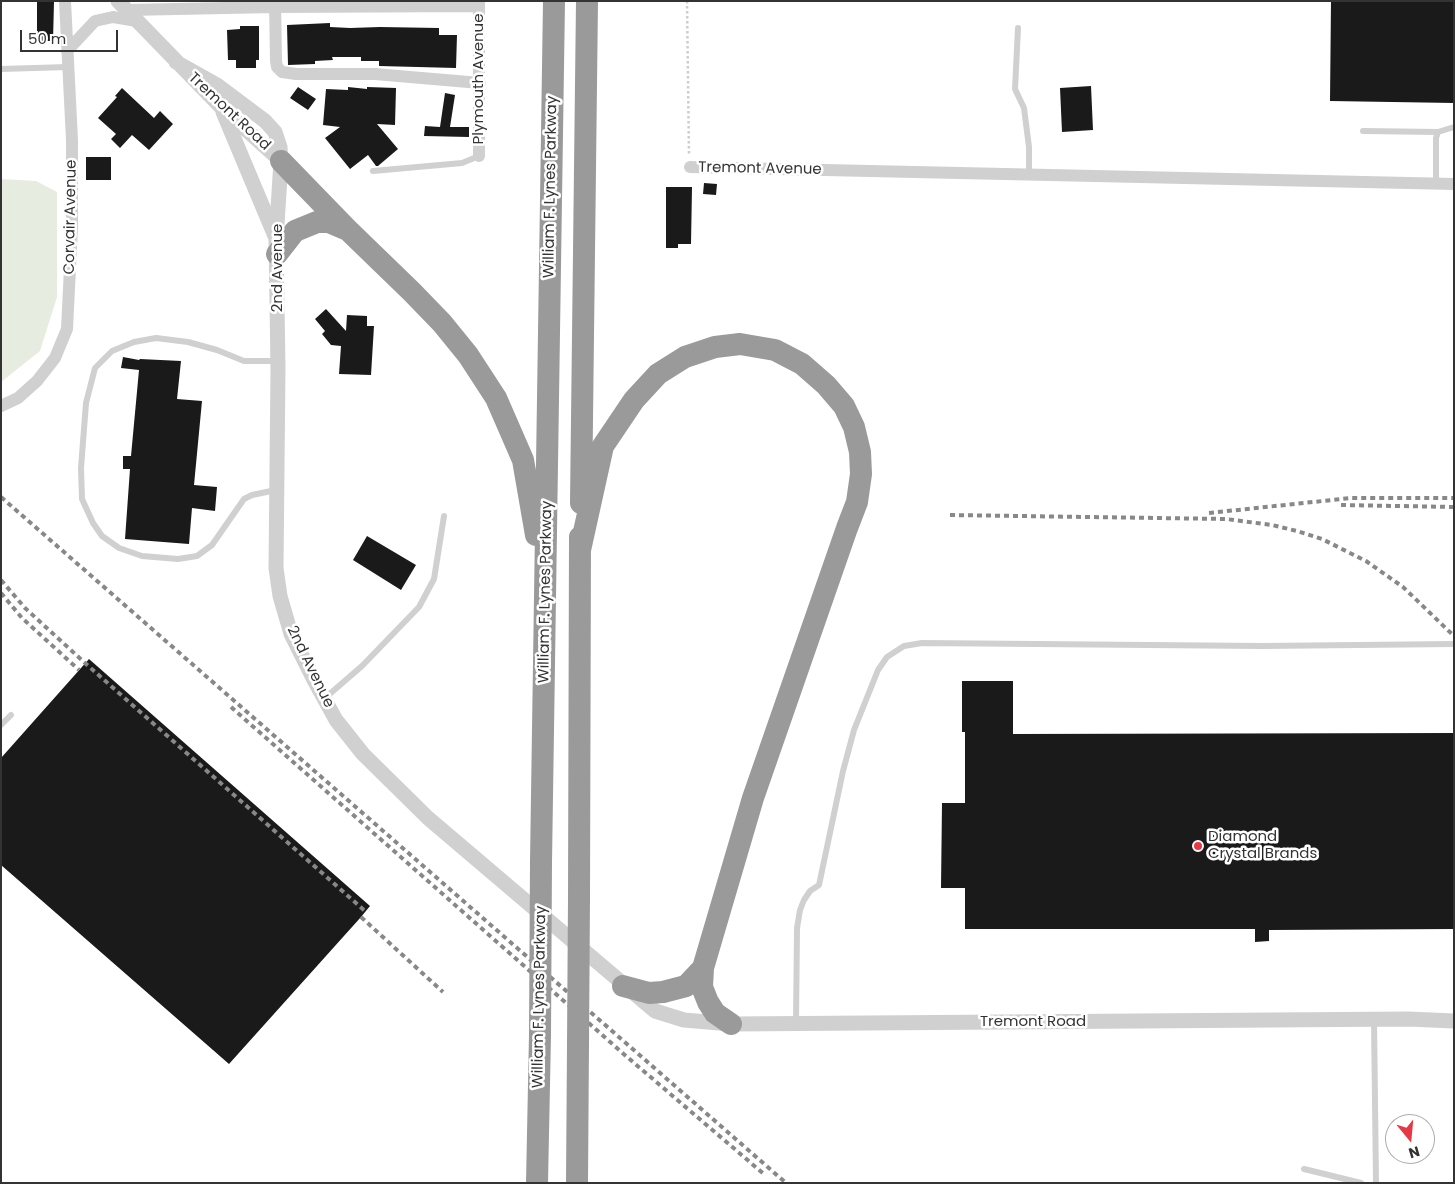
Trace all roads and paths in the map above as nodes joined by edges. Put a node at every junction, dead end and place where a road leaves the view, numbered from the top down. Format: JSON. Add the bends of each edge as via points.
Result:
{"nodes":[{"id":1,"x":65,"y":1,"type":"edge"},
{"id":2,"x":554,"y":1,"type":"edge"},
{"id":3,"x":587,"y":1,"type":"edge"},
{"id":4,"x":687,"y":1,"type":"edge"},
{"id":5,"x":275,"y":4,"type":"edge"},
{"id":6,"x":479,"y":4,"type":"edge"},
{"id":7,"x":127,"y":11,"type":"edge"},
{"id":8,"x":1018,"y":28,"type":"dead end"},
{"id":9,"x":67,"y":51,"type":"junction"},
{"id":10,"x":176,"y":62,"type":"junction"},
{"id":11,"x":68,"y":67,"type":"junction"},
{"id":12,"x":1,"y":69,"type":"edge"},
{"id":13,"x":480,"y":84,"type":"junction"},
{"id":14,"x":222,"y":108,"type":"junction"},
{"id":15,"x":1454,"y":127,"type":"edge"},
{"id":16,"x":1363,"y":131,"type":"dead end"},
{"id":17,"x":1438,"y":132,"type":"junction"},
{"id":18,"x":479,"y":156,"type":"joint"},
{"id":19,"x":281,"y":161,"type":"junction"},
{"id":20,"x":690,"y":167,"type":"joint"},
{"id":21,"x":373,"y":171,"type":"dead end"},
{"id":22,"x":1029,"y":174,"type":"junction"},
{"id":23,"x":1436,"y":184,"type":"junction"},
{"id":24,"x":1454,"y":184,"type":"edge"},
{"id":25,"x":348,"y":230,"type":"junction"},
{"id":26,"x":277,"y":247,"type":"junction"},
{"id":27,"x":278,"y":361,"type":"junction"},
{"id":28,"x":1,"y":406,"type":"edge"},
{"id":29,"x":276,"y":490,"type":"junction"},
{"id":30,"x":444,"y":516,"type":"dead end"},
{"id":31,"x":580,"y":550,"type":"junction"},
{"id":32,"x":546,"y":573,"type":"junction"},
{"id":33,"x":1454,"y":644,"type":"edge"},
{"id":34,"x":324,"y":699,"type":"junction"},
{"id":35,"x":11,"y":714,"type":"dead end"},
{"id":36,"x":1,"y":725,"type":"edge"},
{"id":37,"x":703,"y":968,"type":"junction"},
{"id":38,"x":624,"y":986,"type":"junction"},
{"id":39,"x":1374,"y":1020,"type":"junction"},
{"id":40,"x":1454,"y":1020,"type":"edge"},
{"id":41,"x":796,"y":1023,"type":"junction"},
{"id":42,"x":731,"y":1024,"type":"junction"},
{"id":43,"x":1304,"y":1169,"type":"dead end"},
{"id":44,"x":538,"y":1183,"type":"edge"},
{"id":45,"x":577,"y":1183,"type":"edge"},
{"id":46,"x":1361,"y":1183,"type":"edge"},
{"id":47,"x":1376,"y":1183,"type":"edge"}],
"edges":[{"from":1,"to":9,"type":"street","name":"Corvair Avenue"},
{"from":2,"to":32,"type":"highway","name":"William F. Lynes Parkway"},
{"from":3,"to":31,"type":"highway"},
{"from":4,"to":20,"type":"path"},
{"from":5,"to":6,"type":"street"},
{"from":5,"to":7,"type":"street"},
{"from":5,"to":13,"type":"street","via":[[276,61],[282,72],[375,74]]},
{"from":6,"to":13,"type":"street","name":"Plymouth Avenue"},
{"from":7,"to":9,"type":"street","via":[[113,18],[95,21]]},
{"from":7,"to":10,"type":"street","name":"Tremont Road"},
{"from":8,"to":22,"type":"lane","via":[[1014,89],[1024,108]]},
{"from":9,"to":11,"type":"street","name":"Corvair Avenue"},
{"from":10,"to":14,"type":"street","name":"Tremont Road"},
{"from":10,"to":19,"type":"street","name":"Tremont Road","via":[[217,85],[265,121],[275,132]]},
{"from":11,"to":12,"type":"lane"},
{"from":11,"to":28,"type":"street","name":"Corvair Avenue","via":[[72,227],[67,329],[55,358],[37,381],[18,398]]},
{"from":13,"to":18,"type":"street","name":"Plymouth Avenue"},
{"from":14,"to":19,"type":"street","name":"Tremont Road"},
{"from":14,"to":26,"type":"street"},
{"from":15,"to":17,"type":"lane"},
{"from":16,"to":17,"type":"lane"},
{"from":17,"to":23,"type":"lane"},
{"from":18,"to":21,"type":"lane","via":[[462,163]]},
{"from":19,"to":25,"type":"highway"},
{"from":19,"to":26,"type":"street","name":"2nd Avenue"},
{"from":20,"to":22,"type":"street","name":"Tremont Avenue"},
{"from":22,"to":23,"type":"street","name":"Tremont Avenue"},
{"from":23,"to":24,"type":"street","name":"Tremont Avenue"},
{"from":25,"to":26,"type":"highway","via":[[330,222],[317,222],[295,230]]},
{"from":25,"to":32,"type":"highway","via":[[442,324],[468,355],[496,398],[523,460]]},
{"from":26,"to":27,"type":"street","name":"2nd Avenue"},
{"from":27,"to":29,"type":"street","name":"2nd Avenue"},
{"from":27,"to":29,"type":"lane","via":[[244,361],[188,342],[156,338],[112,351],[95,368],[86,403],[81,468],[82,499],[92,523],[102,536],[119,548],[142,556],[178,559],[197,556],[212,545],[244,499]]},
{"from":29,"to":34,"type":"street","name":"2nd Avenue","via":[[276,568],[280,596],[291,634]]},
{"from":30,"to":34,"type":"lane","via":[[434,579],[419,607],[362,666]]},
{"from":31,"to":37,"type":"highway","via":[[603,446],[634,400],[658,374],[685,357],[715,347],[740,344],[775,350],[802,364],[844,406],[854,427],[860,452],[857,502],[753,798]]},
{"from":31,"to":45,"type":"highway","bridge":true},
{"from":32,"to":44,"type":"highway","name":"William F. Lynes Parkway","bridge":true},
{"from":33,"to":41,"type":"lane","via":[[922,643],[904,646],[887,657],[878,670],[854,730],[819,885],[810,891],[800,910]]},
{"from":34,"to":38,"type":"street","name":"2nd Avenue","via":[[363,754],[428,818]]},
{"from":35,"to":36,"type":"lane"},
{"from":37,"to":38,"type":"highway","via":[[686,986],[663,992],[649,993]]},
{"from":37,"to":42,"type":"highway","via":[[702,987],[708,1002],[715,1013]]},
{"from":38,"to":42,"type":"street","name":"Tremont Road","via":[[655,1011],[684,1020]]},
{"from":39,"to":40,"type":"street","name":"Tremont Road"},
{"from":39,"to":41,"type":"street","name":"Tremont Road"},
{"from":39,"to":47,"type":"lane"},
{"from":41,"to":42,"type":"street","name":"Tremont Road"},
{"from":43,"to":46,"type":"lane"}]}
